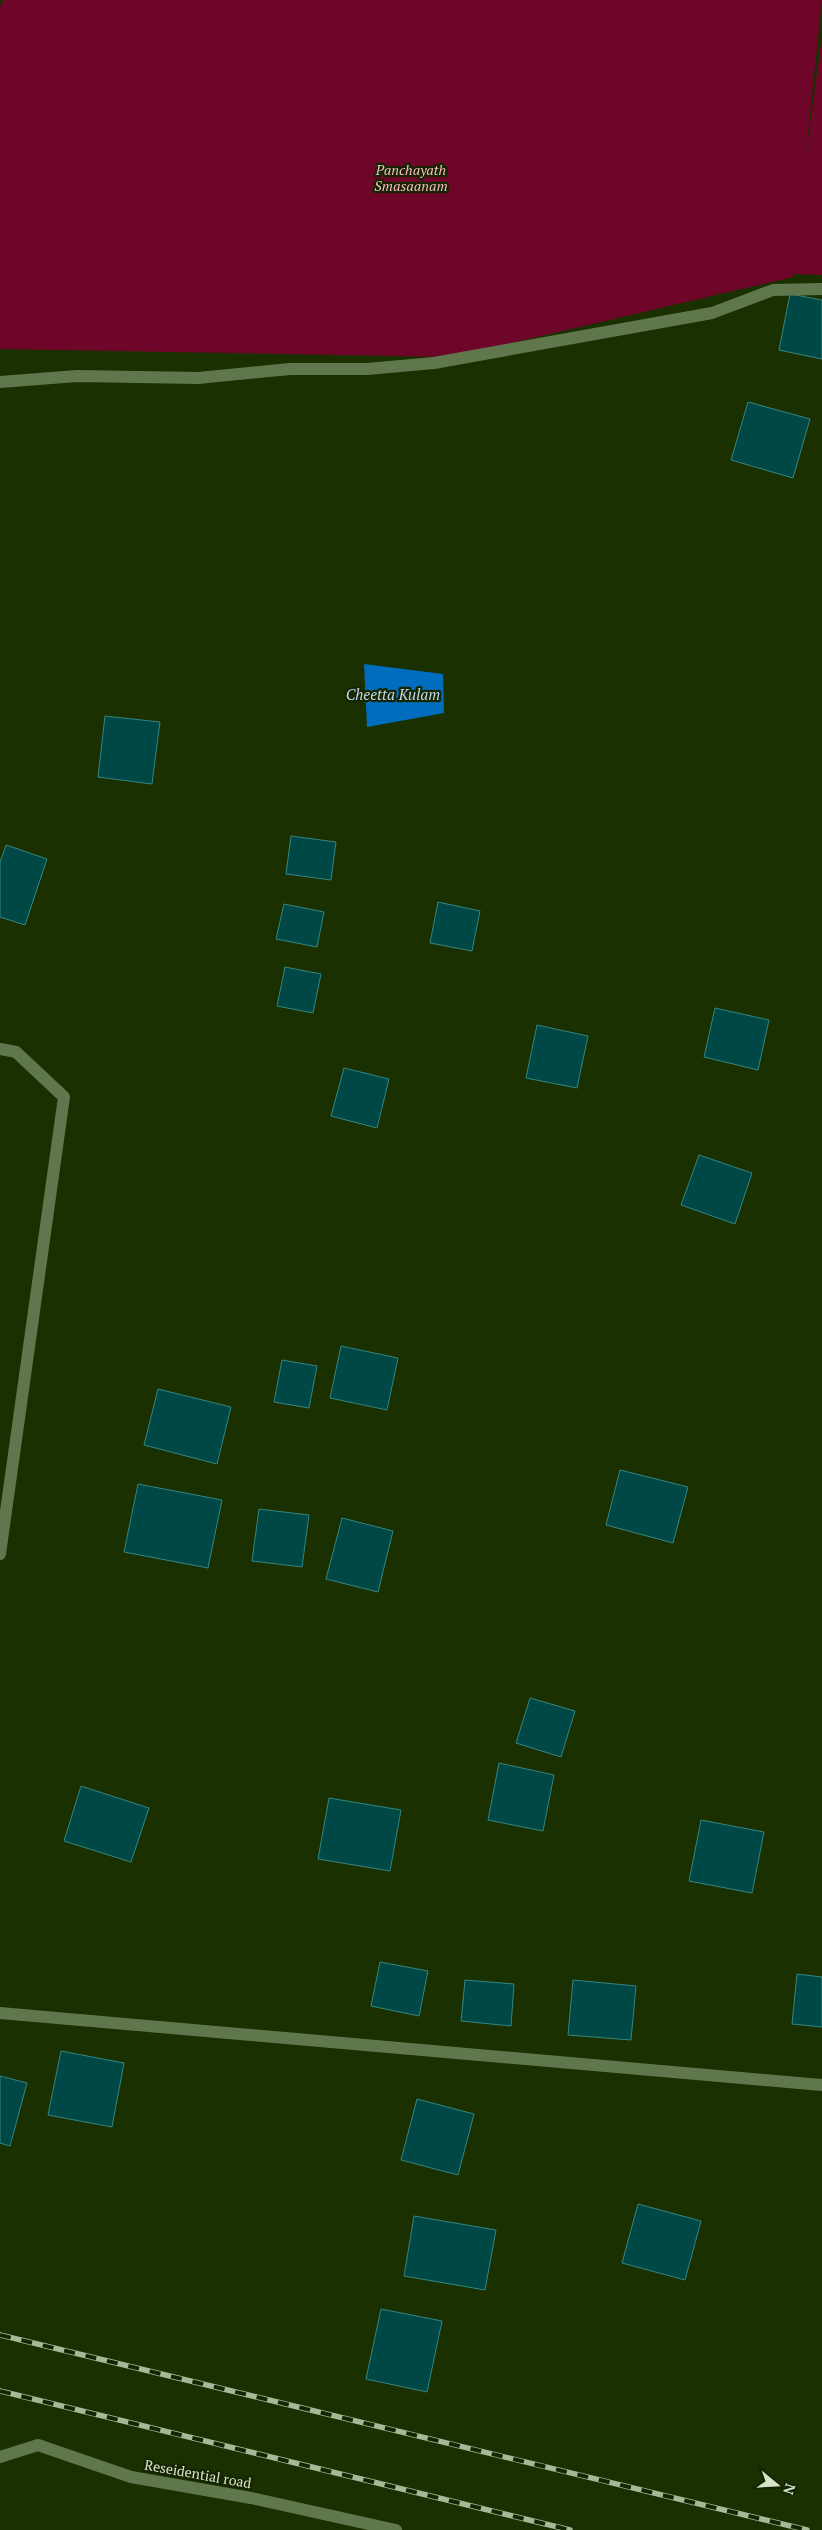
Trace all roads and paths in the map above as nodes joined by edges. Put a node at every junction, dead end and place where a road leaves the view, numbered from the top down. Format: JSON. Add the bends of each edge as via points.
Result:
{"nodes":[{"id":1,"x":822,"y":289,"type":"edge"},
{"id":2,"x":0,"y":382,"type":"edge"},
{"id":3,"x":0,"y":1050,"type":"edge"},
{"id":4,"x":0,"y":1554,"type":"edge"},
{"id":5,"x":0,"y":2013,"type":"edge"},
{"id":6,"x":822,"y":2086,"type":"edge"},
{"id":7,"x":0,"y":2457,"type":"edge"},
{"id":8,"x":396,"y":2530,"type":"edge"}],
"edges":[{"from":1,"to":2,"type":"street","via":[[773,290],[712,313],[434,363],[198,378],[77,376]]},
{"from":3,"to":4,"type":"street","via":[[16,1052],[64,1097]]},
{"from":5,"to":6,"type":"street"},
{"from":7,"to":8,"type":"street","name":"Reseidential road","via":[[38,2445],[131,2477],[251,2498]]}]}
